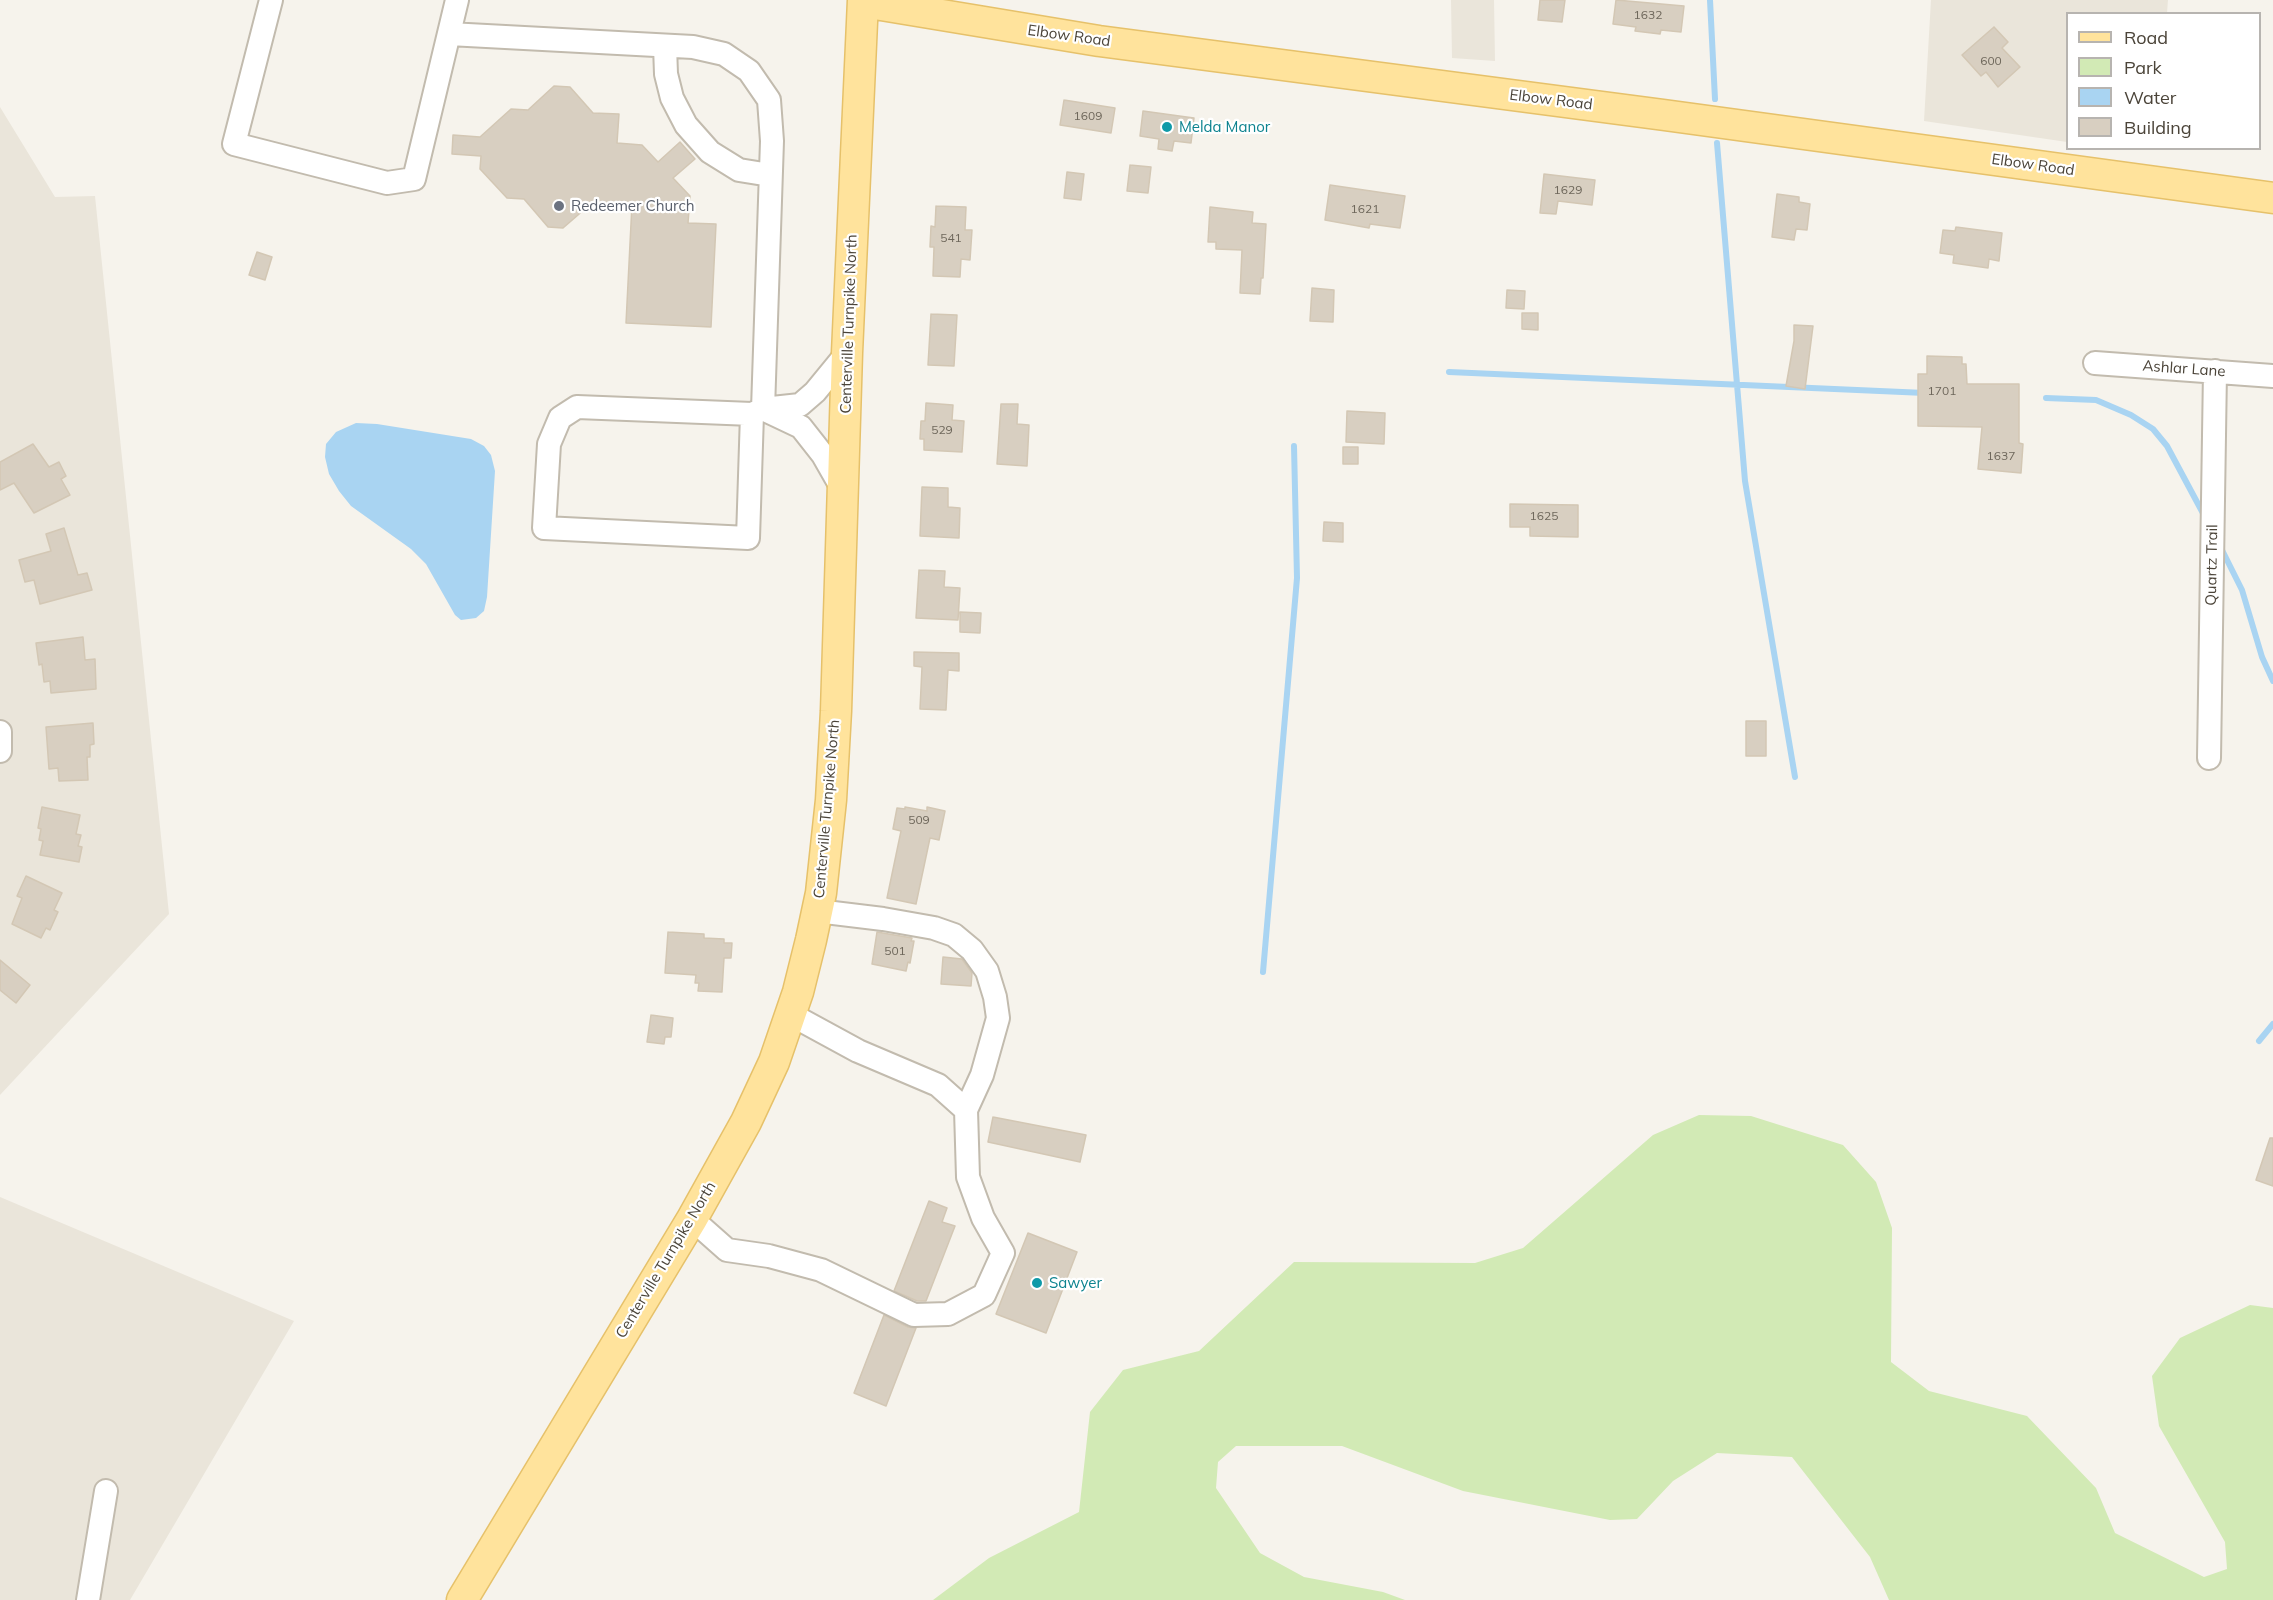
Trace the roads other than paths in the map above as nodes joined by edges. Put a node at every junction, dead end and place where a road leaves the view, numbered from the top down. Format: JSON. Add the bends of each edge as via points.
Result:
{"nodes":[{"id":1,"x":271,"y":0,"type":"edge"},
{"id":2,"x":457,"y":0,"type":"edge"},
{"id":3,"x":860,"y":1,"type":"edge"},
{"id":4,"x":449,"y":34,"type":"junction"},
{"id":5,"x":665,"y":46,"type":"junction"},
{"id":6,"x":770,"y":175,"type":"junction"},
{"id":7,"x":2265,"y":195,"type":"edge"},
{"id":8,"x":847,"y":353,"type":"junction"},
{"id":9,"x":2095,"y":363,"type":"dead end"},
{"id":10,"x":2215,"y":371,"type":"junction"},
{"id":11,"x":2273,"y":376,"type":"edge"},
{"id":12,"x":758,"y":411,"type":"junction"},
{"id":13,"x":843,"y":490,"type":"junction"},
{"id":14,"x":0,"y":732,"type":"edge"},
{"id":15,"x":0,"y":751,"type":"edge"},
{"id":16,"x":2209,"y":758,"type":"dead end"},
{"id":17,"x":817,"y":911,"type":"junction"},
{"id":18,"x":790,"y":1014,"type":"junction"},
{"id":19,"x":966,"y":1110,"type":"junction"},
{"id":20,"x":692,"y":1219,"type":"junction"},
{"id":21,"x":106,"y":1491,"type":"dead end"},
{"id":22,"x":88,"y":1600,"type":"edge"},
{"id":23,"x":462,"y":1600,"type":"edge"}],
"edges":[{"from":1,"to":4,"type":"street","via":[[234,144],[387,183],[414,179]]},
{"from":2,"to":4,"type":"street"},
{"from":3,"to":7,"type":"main road","name":"Elbow Road","via":[[1099,41]]},
{"from":3,"to":8,"type":"main road","name":"Centerville Turnpike North"},
{"from":4,"to":5,"type":"street"},
{"from":5,"to":6,"type":"street","via":[[672,98],[686,125],[710,152],[739,170]]},
{"from":5,"to":6,"type":"street","via":[[724,54],[749,72],[769,100]]},
{"from":6,"to":12,"type":"street"},
{"from":8,"to":12,"type":"street","via":[[800,405]]},
{"from":8,"to":13,"type":"main road","name":"Centerville Turnpike North"},
{"from":9,"to":10,"type":"street","name":"Ashlar Lane"},
{"from":10,"to":11,"type":"street","name":"Ashlar Lane"},
{"from":10,"to":16,"type":"street","name":"Quartz Trail"},
{"from":12,"to":12,"type":"street","via":[[577,407],[560,418],[549,444],[544,528],[748,538]]},
{"from":12,"to":13,"type":"street","via":[[801,427]]},
{"from":13,"to":17,"type":"main road","name":"Centerville Turnpike North","via":[[831,800]]},
{"from":14,"to":15,"type":"street"},
{"from":17,"to":18,"type":"main road","name":"Centerville Turnpike North"},
{"from":17,"to":19,"type":"street","via":[[934,928],[954,935],[972,950],[987,971],[998,1018],[982,1075]]},
{"from":18,"to":19,"type":"street","via":[[858,1051],[938,1085]]},
{"from":18,"to":20,"type":"main road","name":"Centerville Turnpike North","via":[[774,1062],[746,1122]]},
{"from":19,"to":20,"type":"street","via":[[968,1177],[982,1218],[1003,1253],[984,1295],[948,1314],[914,1315],[821,1270],[727,1250]]},
{"from":20,"to":23,"type":"main road","name":"Centerville Turnpike North"},
{"from":21,"to":22,"type":"street"}]}
